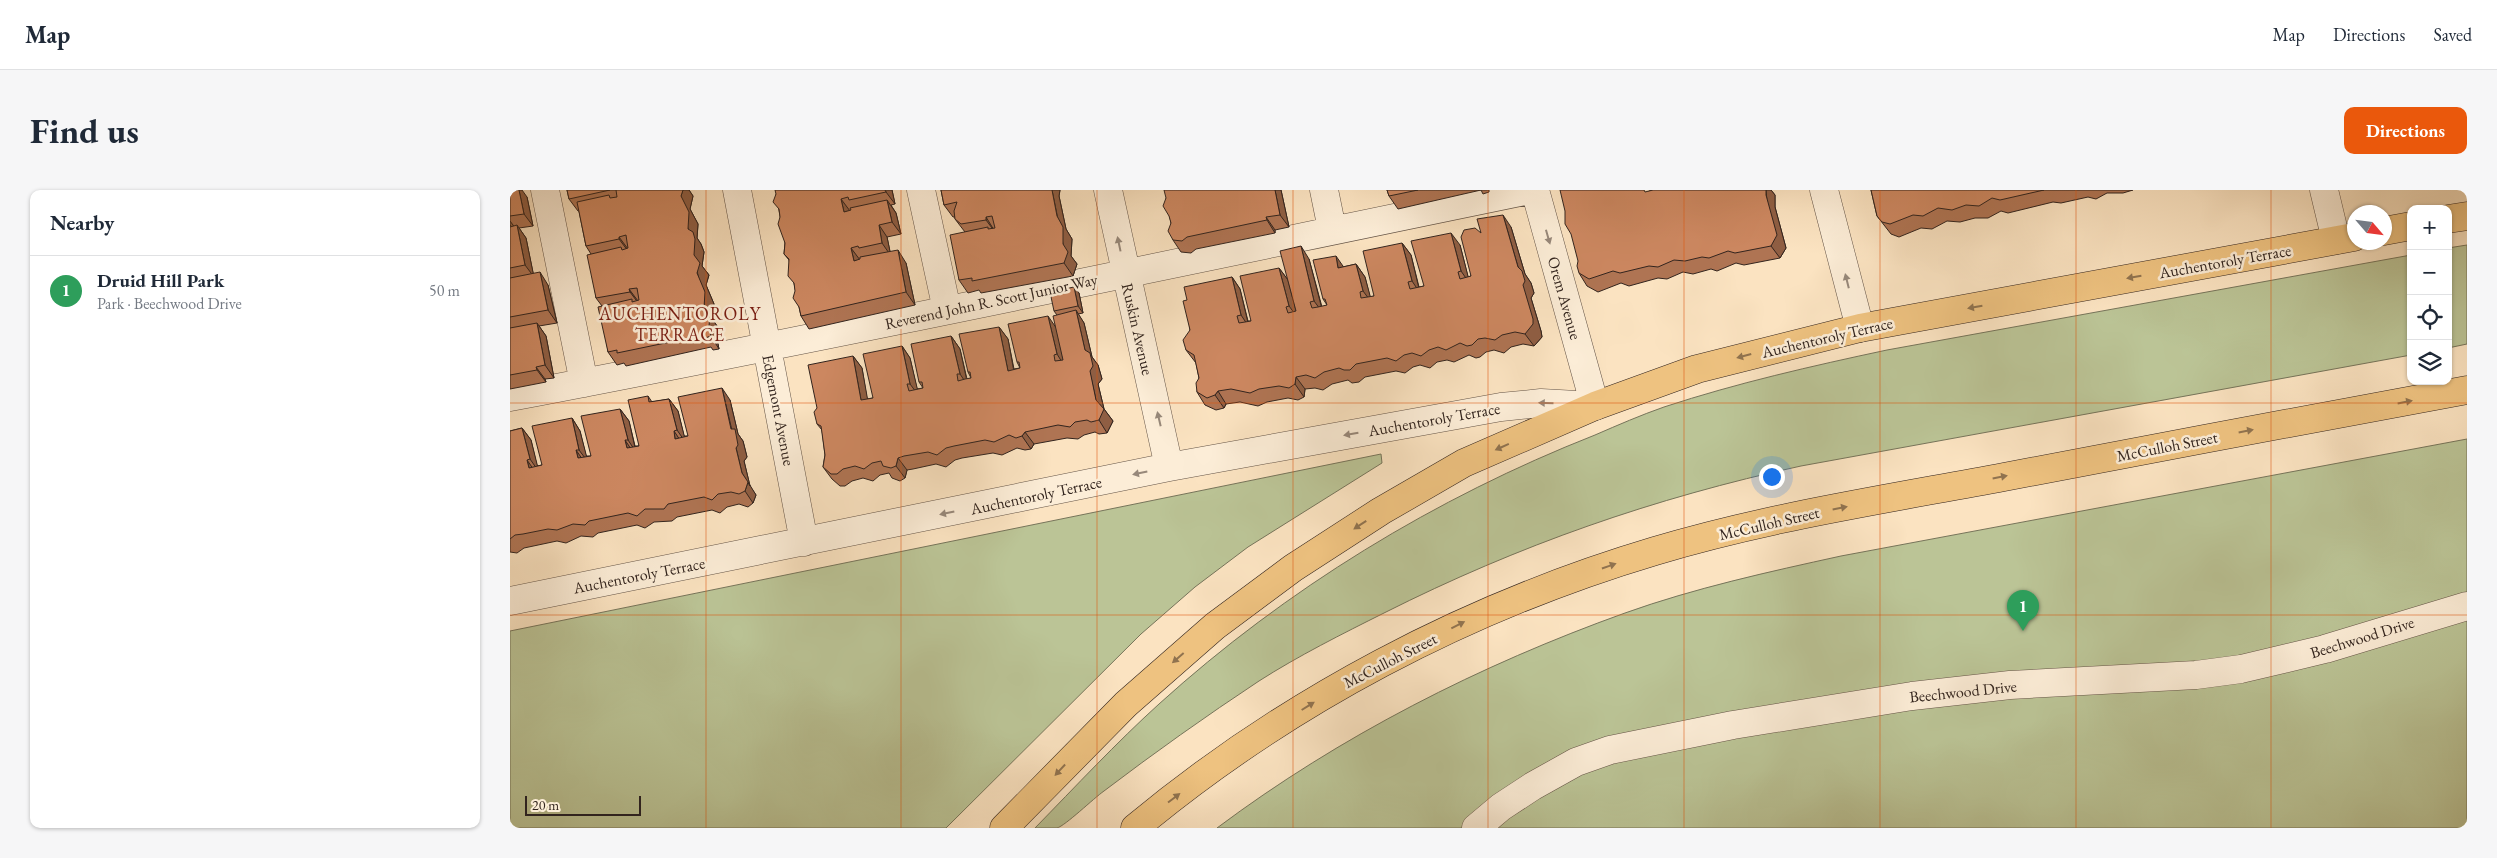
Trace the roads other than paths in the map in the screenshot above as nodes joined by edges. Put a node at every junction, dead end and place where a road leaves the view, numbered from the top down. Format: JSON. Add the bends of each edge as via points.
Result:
{"nodes":[{"id":1,"x":545,"y":190,"type":"edge"},
{"id":2,"x":736,"y":190,"type":"edge"},
{"id":3,"x":921,"y":190,"type":"edge"},
{"id":4,"x":1108,"y":190,"type":"edge"},
{"id":5,"x":1324,"y":190,"type":"edge"},
{"id":6,"x":1530,"y":190,"type":"edge"},
{"id":7,"x":1535,"y":190,"type":"edge"},
{"id":8,"x":1824,"y":190,"type":"edge"},
{"id":9,"x":2324,"y":190,"type":"edge"},
{"id":10,"x":2467,"y":216,"type":"edge"},
{"id":11,"x":2452,"y":218,"type":"edge"},
{"id":12,"x":2407,"y":227,"type":"edge"},
{"id":13,"x":1332,"y":229,"type":"junction"},
{"id":14,"x":2392,"y":230,"type":"edge"},
{"id":15,"x":2345,"y":238,"type":"edge"},
{"id":16,"x":1126,"y":273,"type":"junction"},
{"id":17,"x":947,"y":310,"type":"junction"},
{"id":18,"x":1860,"y":328,"type":"junction"},
{"id":19,"x":766,"y":349,"type":"junction"},
{"id":20,"x":584,"y":383,"type":"junction"},
{"id":21,"x":2467,"y":390,"type":"edge"},
{"id":22,"x":510,"y":397,"type":"edge"},
{"id":23,"x":1595,"y":406,"type":"junction"},
{"id":24,"x":1169,"y":467,"type":"junction"},
{"id":25,"x":804,"y":542,"type":"junction"},
{"id":26,"x":510,"y":601,"type":"edge"},
{"id":27,"x":2467,"y":606,"type":"edge"},
{"id":28,"x":1004,"y":828,"type":"edge"},
{"id":29,"x":1135,"y":828,"type":"edge"},
{"id":30,"x":1476,"y":828,"type":"edge"}],
"edges":[{"from":1,"to":20,"type":"street"},
{"from":2,"to":19,"type":"street","name":"Edgemont Avenue"},
{"from":3,"to":17,"type":"street"},
{"from":16,"to":4,"type":"street","name":"Ruskin Avenue","one_way":true},
{"from":5,"to":13,"type":"street"},
{"from":6,"to":13,"type":"street","name":"Reverend John R. Scott Junior Way"},
{"from":7,"to":23,"type":"street","name":"Orem Avenue","one_way":true},
{"from":18,"to":8,"type":"street","one_way":true},
{"from":9,"to":15,"type":"street"},
{"from":10,"to":11,"type":"main road"},
{"from":12,"to":14,"type":"main road"},
{"from":13,"to":16,"type":"street","name":"Reverend John R. Scott Junior Way"},
{"from":15,"to":18,"type":"main road","name":"Auchentoroly Terrace","one_way":true},
{"from":16,"to":17,"type":"street","name":"Reverend John R. Scott Junior Way"},
{"from":24,"to":16,"type":"street","name":"Ruskin Avenue","one_way":true},
{"from":17,"to":19,"type":"street","name":"Reverend John R. Scott Junior Way"},
{"from":18,"to":23,"type":"main road","name":"Auchentoroly Terrace","one_way":true,"via":[[1697,369]]},
{"from":19,"to":20,"type":"street","name":"Reverend John R. Scott Junior Way"},
{"from":19,"to":25,"type":"street","name":"Edgemont Avenue"},
{"from":20,"to":22,"type":"street","name":"Reverend John R. Scott Junior Way"},
{"from":29,"to":21,"type":"main road","name":"McCulloh Street","one_way":true,"via":[[1236,752],[1337,688],[1475,616],[1554,584],[1656,550],[1794,517]]},
{"from":23,"to":24,"type":"street","name":"Auchentoroly Terrace","one_way":true,"via":[[1541,402],[1501,407]]},
{"from":23,"to":28,"type":"main road","one_way":true,"via":[[1464,464],[1293,568],[1215,626],[1126,704]]},
{"from":24,"to":25,"type":"street","name":"Auchentoroly Terrace","one_way":true},
{"from":25,"to":26,"type":"street","name":"Auchentoroly Terrace"},
{"from":27,"to":30,"type":"street","name":"Beechwood Drive","via":[[2325,650],[2240,669],[2010,685],[1912,696],[1733,725],[1610,750],[1576,762],[1533,786],[1501,806]]}]}
